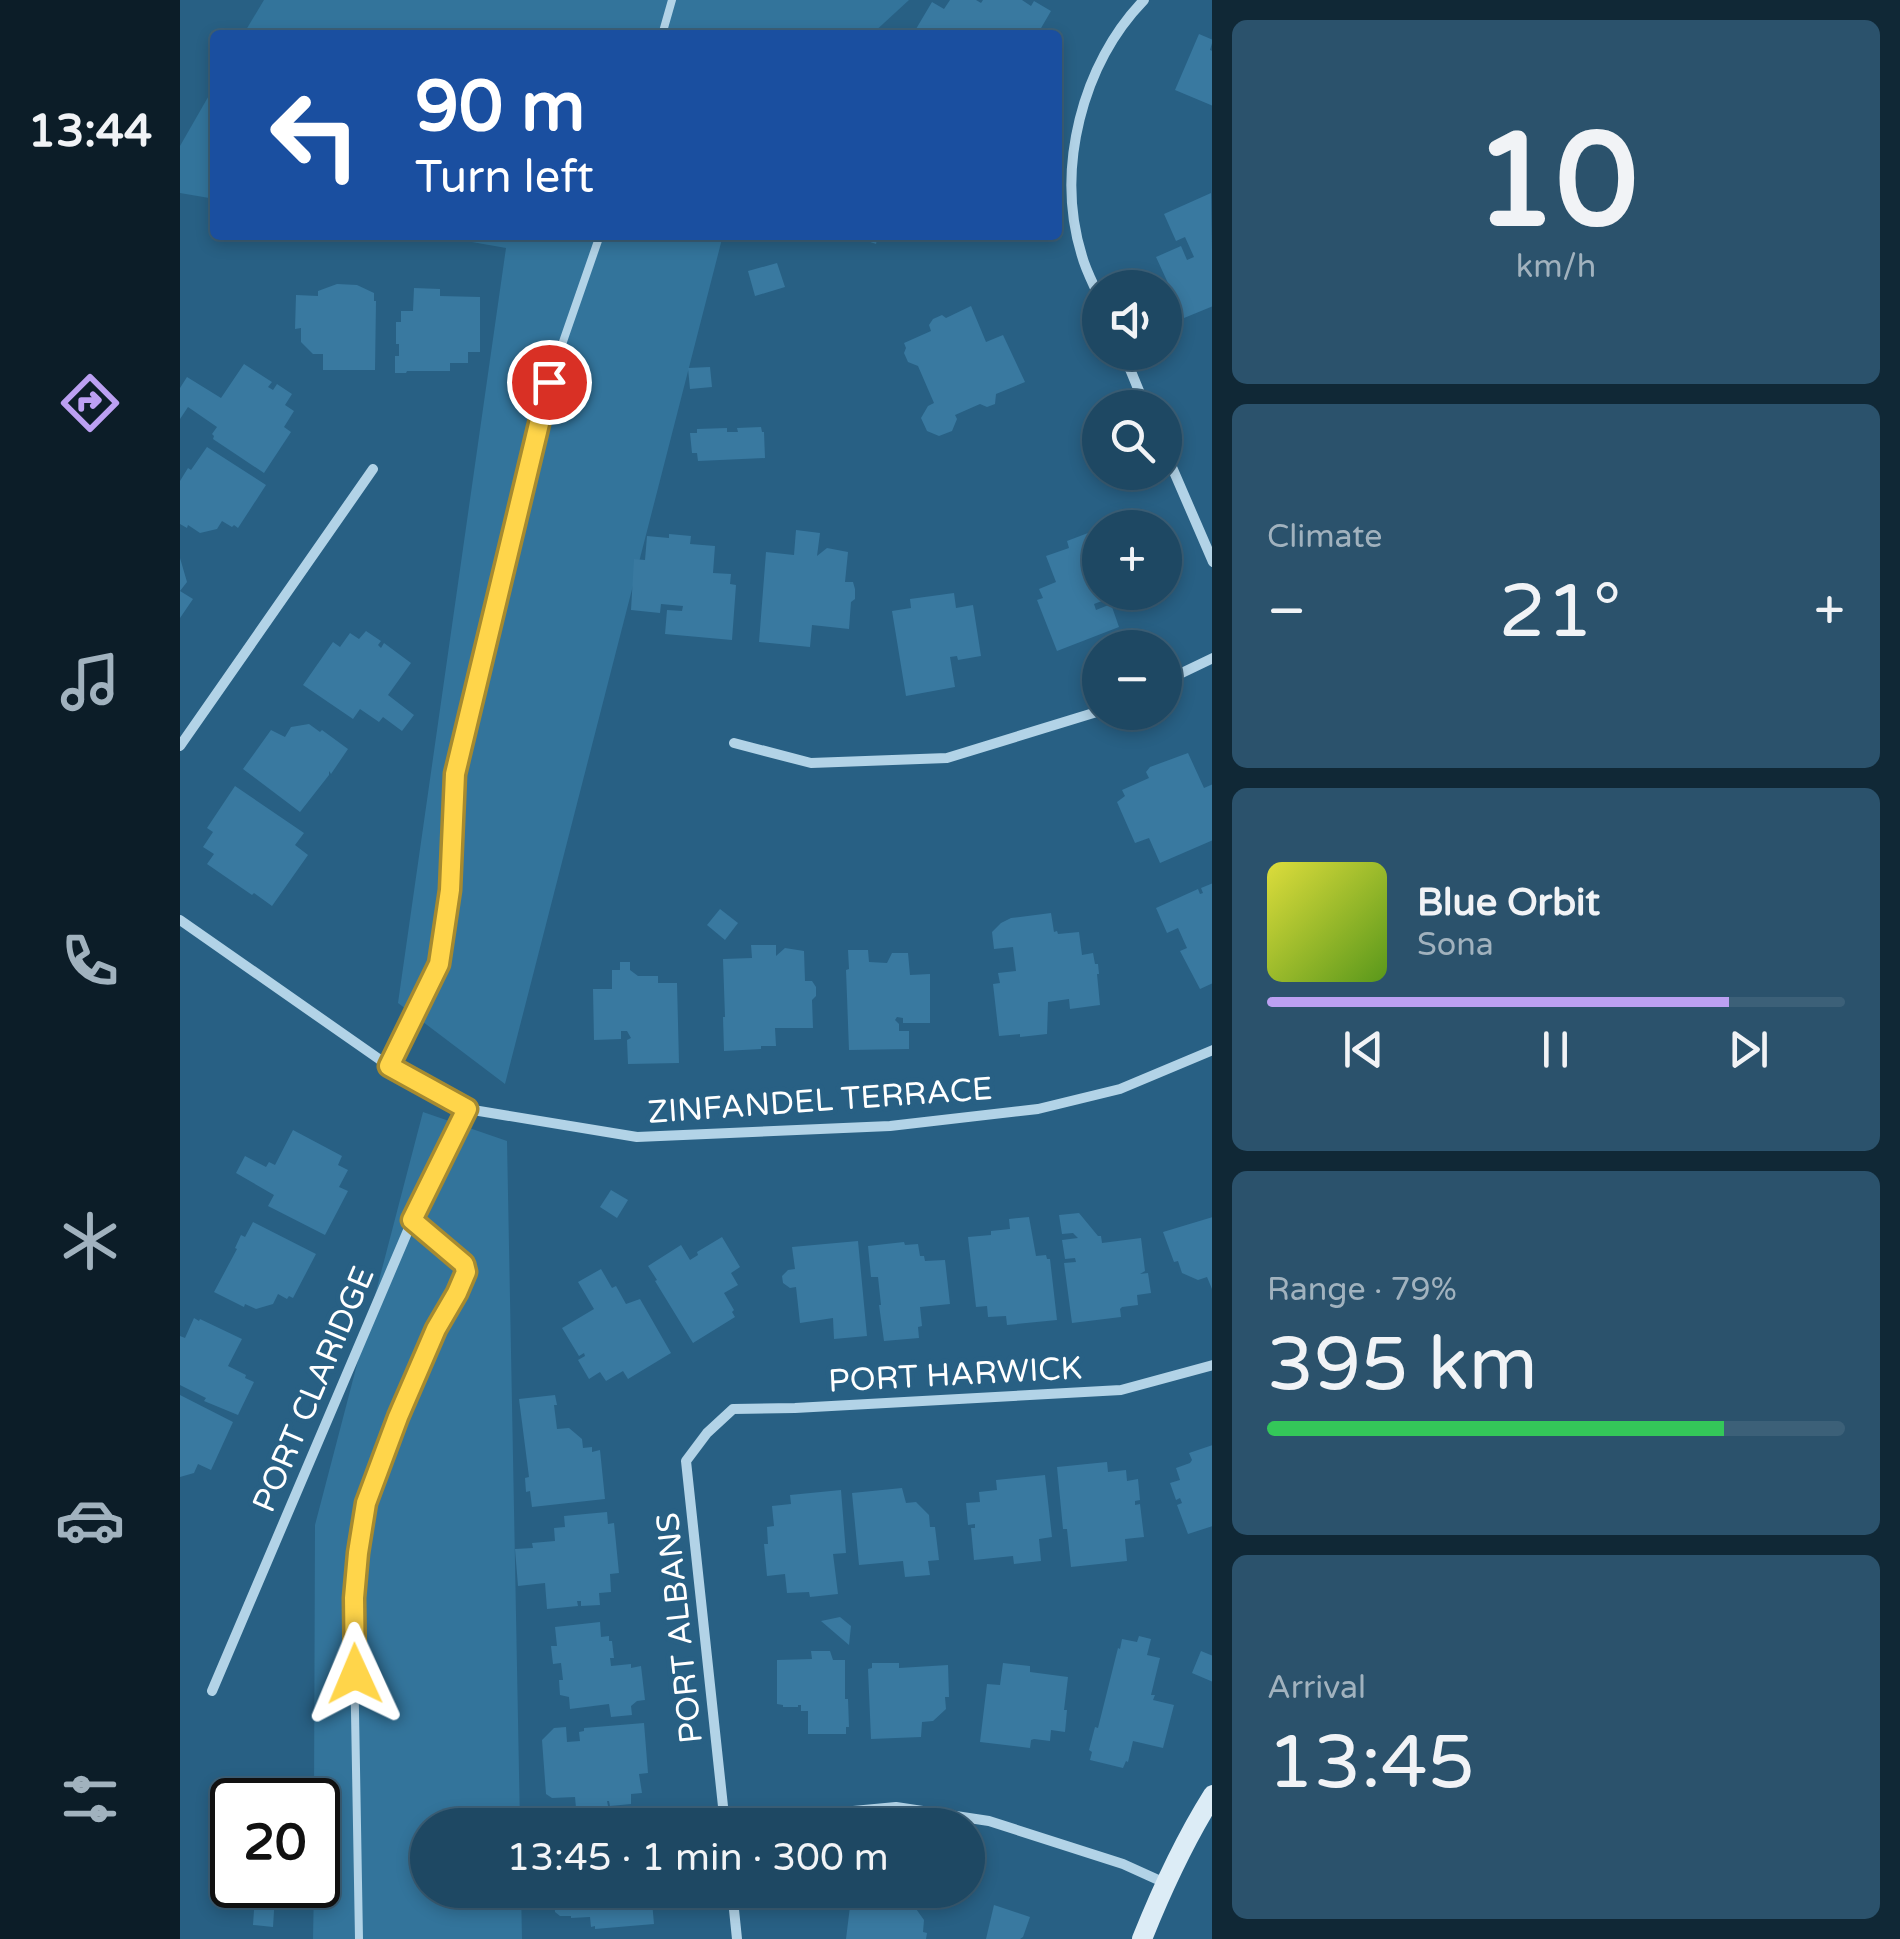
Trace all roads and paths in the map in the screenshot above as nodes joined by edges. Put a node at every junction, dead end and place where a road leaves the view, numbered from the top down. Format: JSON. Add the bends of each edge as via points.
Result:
{"nodes":[{"id":1,"x":672,"y":0,"type":"edge"},
{"id":2,"x":1144,"y":0,"type":"edge"},
{"id":3,"x":663,"y":30,"type":"edge"},
{"id":4,"x":598,"y":240,"type":"edge"},
{"id":5,"x":1088,"y":270,"type":"edge"},
{"id":6,"x":373,"y":469,"type":"dead end"},
{"id":7,"x":1182,"y":490,"type":"edge"},
{"id":8,"x":1212,"y":562,"type":"edge"},
{"id":9,"x":1212,"y":658,"type":"edge"},
{"id":10,"x":1182,"y":673,"type":"edge"},
{"id":11,"x":1082,"y":716,"type":"edge"},
{"id":12,"x":734,"y":743,"type":"dead end"},
{"id":13,"x":180,"y":746,"type":"edge"},
{"id":14,"x":180,"y":920,"type":"edge"},
{"id":15,"x":1212,"y":1050,"type":"edge"},
{"id":16,"x":389,"y":1066,"type":"junction"},
{"id":17,"x":467,"y":1109,"type":"junction"},
{"id":18,"x":412,"y":1220,"type":"junction"},
{"id":19,"x":1212,"y":1364,"type":"edge"},
{"id":20,"x":707,"y":1433,"type":"joint"},
{"id":21,"x":212,"y":1690,"type":"dead end"},
{"id":22,"x":1212,"y":1795,"type":"edge"},
{"id":23,"x":723,"y":1808,"type":"edge"},
{"id":24,"x":985,"y":1821,"type":"edge"},
{"id":25,"x":1165,"y":1884,"type":"junction"},
{"id":26,"x":734,"y":1908,"type":"edge"},
{"id":27,"x":360,"y":1939,"type":"edge"},
{"id":28,"x":737,"y":1939,"type":"edge"},
{"id":29,"x":1142,"y":1939,"type":"edge"}],
"edges":[{"from":1,"to":3,"type":"lane"},
{"from":2,"to":5,"type":"street","via":[[1106,50],[1080,118],[1075,221]]},
{"from":4,"to":16,"type":"lane","via":[[549,382],[455,774],[439,964]]},
{"from":6,"to":13,"type":"street"},
{"from":7,"to":8,"type":"street"},
{"from":9,"to":10,"type":"street"},
{"from":11,"to":12,"type":"street","via":[[947,758],[811,763]]},
{"from":14,"to":16,"type":"street","name":"ZINFANDEL TERRACE"},
{"from":15,"to":17,"type":"street","name":"ZINFANDEL TERRACE","via":[[1120,1090],[1038,1110],[890,1126],[637,1137]]},
{"from":16,"to":17,"type":"street","name":"ZINFANDEL TERRACE"},
{"from":17,"to":18,"type":"street","name":"PORT CLARIDGE"},
{"from":18,"to":21,"type":"street","name":"PORT CLARIDGE"},
{"from":18,"to":27,"type":"lane","via":[[466,1272],[398,1417],[366,1503],[358,1553]]},
{"from":19,"to":20,"type":"street","name":"PORT HARWICK","via":[[1121,1390],[733,1409]]},
{"from":20,"to":23,"type":"street","name":"PORT ALBANS","via":[[686,1461]]},
{"from":22,"to":25,"type":"street"},
{"from":24,"to":25,"type":"street"},
{"from":25,"to":29,"type":"street"},
{"from":26,"to":28,"type":"street"}]}
